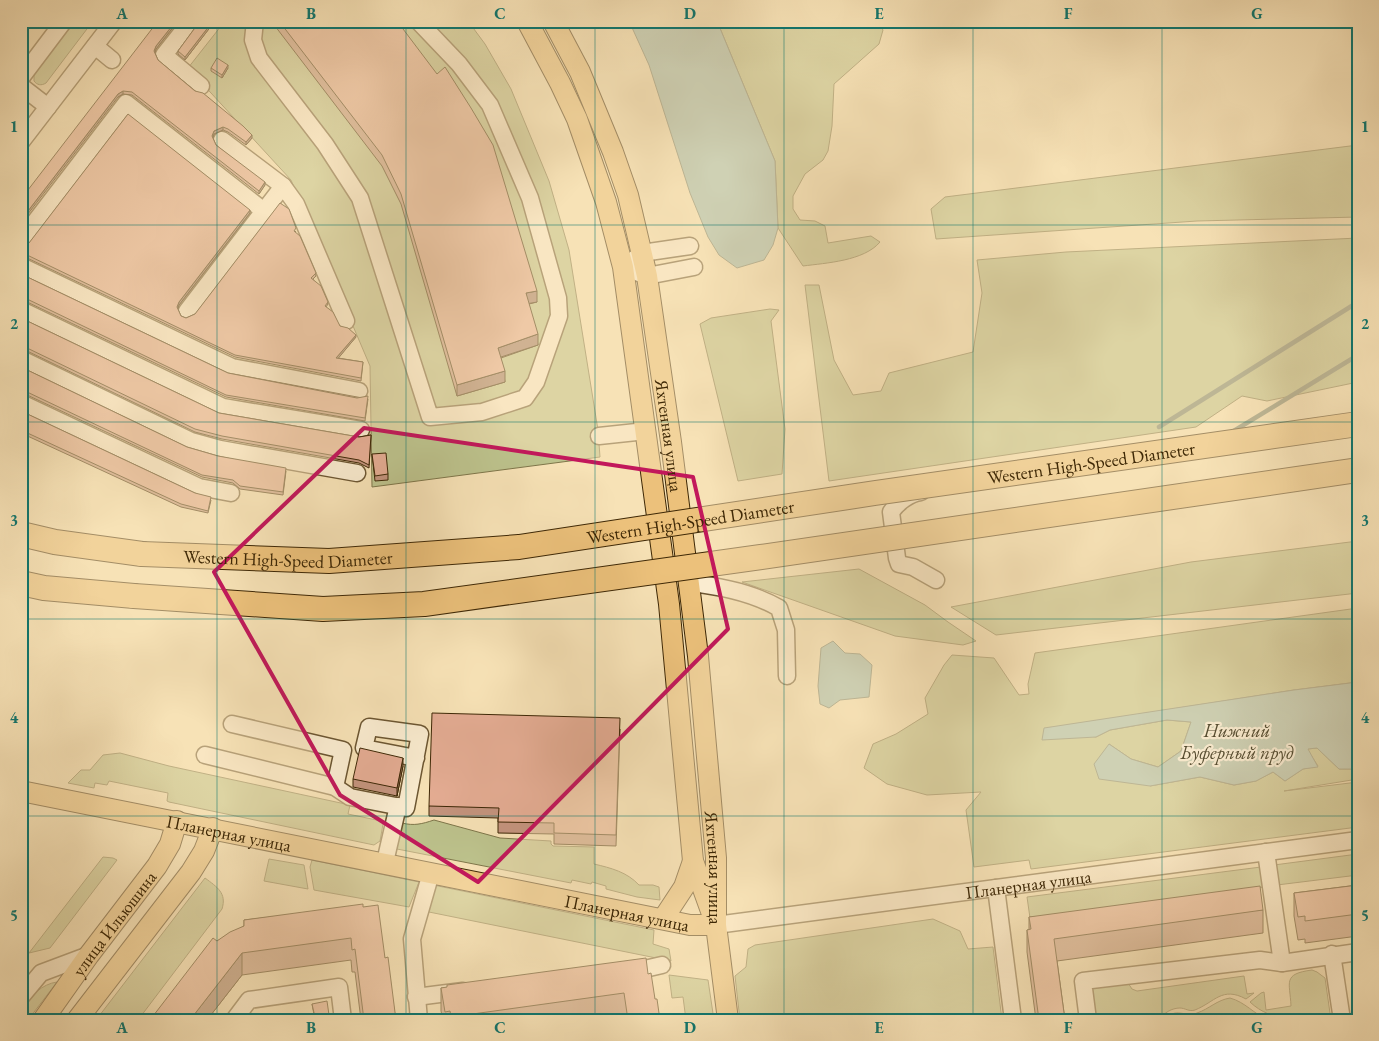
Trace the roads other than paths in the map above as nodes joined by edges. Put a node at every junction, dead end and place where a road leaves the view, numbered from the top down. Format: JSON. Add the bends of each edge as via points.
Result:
{"nodes":[{"id":1,"x":64,"y":21,"type":"edge"},
{"id":2,"x":114,"y":21,"type":"edge"},
{"id":3,"x":191,"y":21,"type":"edge"},
{"id":4,"x":255,"y":21,"type":"edge"},
{"id":5,"x":418,"y":21,"type":"edge"},
{"id":6,"x":527,"y":21,"type":"edge"},
{"id":7,"x":553,"y":21,"type":"edge"},
{"id":8,"x":95,"y":46,"type":"junction"},
{"id":9,"x":112,"y":60,"type":"dead end"},
{"id":10,"x":21,"y":78,"type":"edge"},
{"id":11,"x":21,"y":86,"type":"edge"},
{"id":12,"x":201,"y":86,"type":"dead end"},
{"id":13,"x":48,"y":107,"type":"junction"},
{"id":14,"x":222,"y":140,"type":"dead end"},
{"id":15,"x":21,"y":142,"type":"edge"},
{"id":16,"x":283,"y":186,"type":"junction"},
{"id":17,"x":264,"y":211,"type":"junction"},
{"id":18,"x":21,"y":240,"type":"edge"},
{"id":19,"x":690,"y":246,"type":"dead end"},
{"id":20,"x":642,"y":253,"type":"junction"},
{"id":21,"x":21,"y":266,"type":"edge"},
{"id":22,"x":623,"y":267,"type":"junction"},
{"id":23,"x":694,"y":267,"type":"dead end"},
{"id":24,"x":647,"y":276,"type":"junction"},
{"id":25,"x":21,"y":310,"type":"edge"},
{"id":26,"x":187,"y":311,"type":"dead end"},
{"id":27,"x":346,"y":321,"type":"dead end"},
{"id":28,"x":21,"y":359,"type":"edge"},
{"id":29,"x":359,"y":390,"type":"dead end"},
{"id":30,"x":21,"y":403,"type":"edge"},
{"id":31,"x":1358,"y":424,"type":"edge"},
{"id":32,"x":361,"y":430,"type":"dead end"},
{"id":33,"x":646,"y":431,"type":"junction"},
{"id":34,"x":598,"y":436,"type":"dead end"},
{"id":35,"x":1118,"y":463,"type":"dead end"},
{"id":36,"x":1358,"y":470,"type":"edge"},
{"id":37,"x":357,"y":473,"type":"dead end"},
{"id":38,"x":231,"y":493,"type":"dead end"},
{"id":39,"x":21,"y":534,"type":"edge"},
{"id":40,"x":936,"y":580,"type":"dead end"},
{"id":41,"x":21,"y":583,"type":"edge"},
{"id":42,"x":690,"y":583,"type":"junction"},
{"id":43,"x":787,"y":676,"type":"dead end"},
{"id":44,"x":232,"y":724,"type":"dead end"},
{"id":45,"x":205,"y":755,"type":"dead end"},
{"id":46,"x":416,"y":758,"type":"dead end"},
{"id":47,"x":335,"y":787,"type":"junction"},
{"id":48,"x":21,"y":790,"type":"edge"},
{"id":49,"x":398,"y":806,"type":"junction"},
{"id":50,"x":177,"y":821,"type":"junction"},
{"id":51,"x":212,"y":828,"type":"junction"},
{"id":52,"x":1358,"y":840,"type":"edge"},
{"id":53,"x":1266,"y":852,"type":"junction"},
{"id":54,"x":693,"y":861,"type":"junction"},
{"id":55,"x":385,"y":862,"type":"junction"},
{"id":56,"x":431,"y":872,"type":"junction"},
{"id":57,"x":996,"y":888,"type":"junction"},
{"id":58,"x":663,"y":919,"type":"junction"},
{"id":59,"x":716,"y":925,"type":"junction"},
{"id":60,"x":1358,"y":952,"type":"edge"},
{"id":61,"x":1332,"y":954,"type":"junction"},
{"id":62,"x":89,"y":955,"type":"junction"},
{"id":63,"x":1282,"y":964,"type":"junction"},
{"id":64,"x":662,"y":965,"type":"dead end"},
{"id":65,"x":615,"y":974,"type":"edge"},
{"id":66,"x":479,"y":989,"type":"edge"},
{"id":67,"x":21,"y":998,"type":"edge"},
{"id":68,"x":416,"y":998,"type":"junction"},
{"id":69,"x":43,"y":1020,"type":"edge"},
{"id":70,"x":77,"y":1020,"type":"edge"},
{"id":71,"x":234,"y":1020,"type":"edge"},
{"id":72,"x":343,"y":1020,"type":"edge"},
{"id":73,"x":419,"y":1020,"type":"edge"},
{"id":74,"x":728,"y":1020,"type":"edge"},
{"id":75,"x":1013,"y":1020,"type":"edge"},
{"id":76,"x":1088,"y":1020,"type":"edge"},
{"id":77,"x":1342,"y":1020,"type":"edge"}],
"edges":[{"from":1,"to":10,"type":"street"},
{"from":2,"to":8,"type":"street"},
{"from":3,"to":12,"type":"street","via":[[164,56]]},
{"from":4,"to":5,"type":"street","via":[[253,40],[259,58],[325,144],[360,198],[430,417],[482,412],[525,398],[536,382],[559,316],[558,298],[530,198],[490,105],[459,64]]},
{"from":6,"to":22,"type":"main road","name":"Яхтенная улица","via":[[577,119],[606,202]]},
{"from":7,"to":20,"type":"main road","name":"Яхтенная улица","via":[[580,72],[613,152],[628,195]]},
{"from":8,"to":9,"type":"street"},
{"from":8,"to":13,"type":"street"},
{"from":11,"to":13,"type":"street"},
{"from":13,"to":15,"type":"street"},
{"from":14,"to":16,"type":"street"},
{"from":16,"to":17,"type":"street"},
{"from":16,"to":27,"type":"street","via":[[296,204]]},
{"from":17,"to":18,"type":"street","via":[[126,103]]},
{"from":17,"to":26,"type":"street"},
{"from":19,"to":20,"type":"street"},
{"from":20,"to":22,"type":"street"},
{"from":20,"to":24,"type":"main road","name":"Яхтенная улица"},
{"from":21,"to":29,"type":"street","via":[[232,367]]},
{"from":22,"to":24,"type":"street"},
{"from":22,"to":33,"type":"main road","name":"Яхтенная улица"},
{"from":23,"to":24,"type":"street"},
{"from":24,"to":42,"type":"main road","name":"Яхтенная улица"},
{"from":25,"to":32,"type":"street","via":[[223,407]]},
{"from":28,"to":37,"type":"street","via":[[192,441],[220,449]]},
{"from":30,"to":38,"type":"street","via":[[199,487]]},
{"from":31,"to":39,"type":"highway","name":"Western High-Speed Diameter","bridge":true,"via":[[519,547],[329,562],[142,554]]},
{"from":33,"to":34,"type":"street"},
{"from":33,"to":54,"type":"main road","name":"Яхтенная улица","via":[[669,604]]},
{"from":35,"to":40,"type":"street","via":[[914,492],[891,512],[897,558],[900,564],[913,567]]},
{"from":36,"to":41,"type":"highway","bridge":true,"via":[[424,604],[322,609],[134,596]]},
{"from":42,"to":43,"type":"street","via":[[750,596],[779,608],[786,630]]},
{"from":42,"to":59,"type":"main road","name":"Яхтенная улица","via":[[716,858]]},
{"from":44,"to":47,"type":"street","via":[[343,750]]},
{"from":45,"to":47,"type":"street"},
{"from":46,"to":49,"type":"street","via":[[406,808]]},
{"from":47,"to":49,"type":"street","via":[[350,797]]},
{"from":48,"to":50,"type":"main road","name":"Планерная улица"},
{"from":49,"to":55,"type":"street"},
{"from":50,"to":51,"type":"main road","name":"Планерная улица"},
{"from":50,"to":62,"type":"main road","name":"улица Ильюшина","via":[[170,844],[157,866]]},
{"from":51,"to":55,"type":"main road","name":"Планерная улица"},
{"from":51,"to":70,"type":"main road","name":"улица Ильюшина","via":[[204,851],[191,872]]},
{"from":52,"to":53,"type":"street","name":"Планерная улица"},
{"from":53,"to":57,"type":"street","name":"Планерная улица"},
{"from":53,"to":63,"type":"street"},
{"from":54,"to":58,"type":"main road","via":[[684,887]]},
{"from":54,"to":59,"type":"main road","name":"Яхтенная улица"},
{"from":55,"to":56,"type":"main road","name":"Планерная улица"},
{"from":56,"to":58,"type":"main road","name":"Планерная улица"},
{"from":56,"to":68,"type":"street","via":[[412,940]]},
{"from":57,"to":59,"type":"street","name":"Планерная улица"},
{"from":57,"to":75,"type":"street"},
{"from":58,"to":59,"type":"main road","name":"Планерная улица"},
{"from":59,"to":74,"type":"main road"},
{"from":60,"to":61,"type":"street"},
{"from":61,"to":63,"type":"street"},
{"from":61,"to":77,"type":"street"},
{"from":62,"to":67,"type":"street","via":[[41,973]]},
{"from":62,"to":69,"type":"main road","name":"улица Ильюшина"},
{"from":63,"to":76,"type":"street","via":[[1260,960],[1083,980]]},
{"from":64,"to":65,"type":"street"},
{"from":66,"to":68,"type":"street"},
{"from":68,"to":73,"type":"street"},
{"from":71,"to":72,"type":"street","via":[[249,1000],[339,987]]}]}
